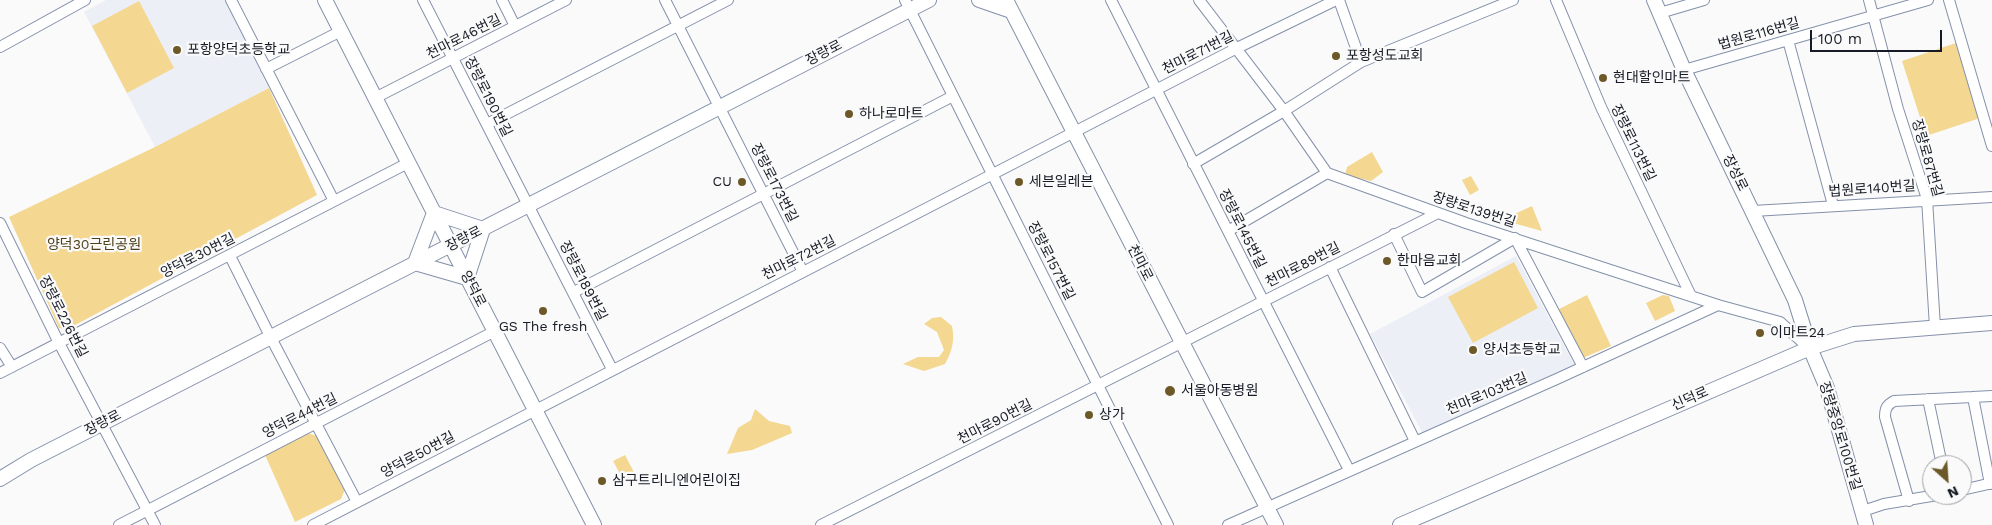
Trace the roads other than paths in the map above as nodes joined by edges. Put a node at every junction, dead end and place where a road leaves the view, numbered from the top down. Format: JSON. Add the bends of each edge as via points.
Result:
{"nodes":[{"id":1,"x":85,"y":0,"type":"edge"},
{"id":2,"x":231,"y":0,"type":"edge"},
{"id":3,"x":325,"y":0,"type":"edge"},
{"id":4,"x":423,"y":0,"type":"edge"},
{"id":5,"x":502,"y":0,"type":"edge"},
{"id":6,"x":566,"y":0,"type":"edge"},
{"id":7,"x":665,"y":0,"type":"edge"},
{"id":8,"x":728,"y":0,"type":"edge"},
{"id":9,"x":929,"y":0,"type":"edge"},
{"id":10,"x":979,"y":0,"type":"edge"},
{"id":11,"x":1111,"y":0,"type":"edge"},
{"id":12,"x":1199,"y":0,"type":"edge"},
{"id":13,"x":1337,"y":0,"type":"edge"},
{"id":14,"x":1513,"y":0,"type":"edge"},
{"id":15,"x":1556,"y":0,"type":"edge"},
{"id":16,"x":1654,"y":0,"type":"edge"},
{"id":17,"x":1704,"y":0,"type":"edge"},
{"id":18,"x":1870,"y":0,"type":"edge"},
{"id":19,"x":1928,"y":0,"type":"edge"},
{"id":20,"x":1949,"y":0,"type":"edge"},
{"id":21,"x":1011,"y":4,"type":"edge"},
{"id":22,"x":907,"y":5,"type":"edge"},
{"id":23,"x":1660,"y":13,"type":"junction"},
{"id":24,"x":1873,"y":16,"type":"junction"},
{"id":25,"x":515,"y":26,"type":"junction"},
{"id":26,"x":678,"y":26,"type":"junction"},
{"id":27,"x":341,"y":31,"type":"junction"},
{"id":28,"x":1788,"y":40,"type":"junction"},
{"id":29,"x":0,"y":47,"type":"edge"},
{"id":30,"x":1237,"y":48,"type":"junction"},
{"id":31,"x":453,"y":58,"type":"junction"},
{"id":32,"x":1361,"y":62,"type":"junction"},
{"id":33,"x":266,"y":69,"type":"junction"},
{"id":34,"x":1684,"y":70,"type":"junction"},
{"id":35,"x":1156,"y":90,"type":"junction"},
{"id":36,"x":953,"y":96,"type":"junction"},
{"id":37,"x":375,"y":98,"type":"junction"},
{"id":38,"x":720,"y":107,"type":"junction"},
{"id":39,"x":1284,"y":111,"type":"junction"},
{"id":40,"x":487,"y":124,"type":"junction"},
{"id":41,"x":1074,"y":133,"type":"junction"},
{"id":42,"x":1992,"y":146,"type":"edge"},
{"id":43,"x":408,"y":163,"type":"junction"},
{"id":44,"x":1193,"y":164,"type":"junction"},
{"id":45,"x":1327,"y":173,"type":"junction"},
{"id":46,"x":992,"y":174,"type":"junction"},
{"id":47,"x":764,"y":194,"type":"junction"},
{"id":48,"x":1992,"y":197,"type":"edge"},
{"id":49,"x":1927,"y":199,"type":"junction"},
{"id":50,"x":334,"y":201,"type":"junction"},
{"id":51,"x":1833,"y":205,"type":"junction"},
{"id":52,"x":529,"y":206,"type":"junction"},
{"id":53,"x":1753,"y":211,"type":"junction"},
{"id":54,"x":434,"y":213,"type":"junction"},
{"id":55,"x":1438,"y":213,"type":"junction"},
{"id":56,"x":0,"y":223,"type":"edge"},
{"id":57,"x":483,"y":229,"type":"junction"},
{"id":58,"x":1228,"y":231,"type":"junction"},
{"id":59,"x":1394,"y":234,"type":"junction"},
{"id":60,"x":1515,"y":238,"type":"junction"},
{"id":61,"x":450,"y":246,"type":"junction"},
{"id":62,"x":230,"y":256,"type":"junction"},
{"id":63,"x":415,"y":263,"type":"junction"},
{"id":64,"x":1330,"y":267,"type":"junction"},
{"id":65,"x":803,"y":272,"type":"junction"},
{"id":66,"x":467,"y":278,"type":"junction"},
{"id":67,"x":574,"y":292,"type":"junction"},
{"id":68,"x":1691,"y":296,"type":"junction"},
{"id":69,"x":1264,"y":301,"type":"junction"},
{"id":70,"x":1718,"y":305,"type":"junction"},
{"id":71,"x":1992,"y":324,"type":"edge"},
{"id":72,"x":1935,"y":327,"type":"junction"},
{"id":73,"x":495,"y":332,"type":"junction"},
{"id":74,"x":270,"y":336,"type":"junction"},
{"id":75,"x":59,"y":343,"type":"junction"},
{"id":76,"x":1181,"y":343,"type":"junction"},
{"id":77,"x":0,"y":348,"type":"edge"},
{"id":78,"x":1810,"y":348,"type":"junction"},
{"id":79,"x":12,"y":367,"type":"junction"},
{"id":80,"x":1583,"y":367,"type":"junction"},
{"id":81,"x":612,"y":369,"type":"junction"},
{"id":82,"x":0,"y":373,"type":"edge"},
{"id":83,"x":1098,"y":385,"type":"junction"},
{"id":84,"x":1992,"y":396,"type":"edge"},
{"id":85,"x":1973,"y":397,"type":"junction"},
{"id":86,"x":1928,"y":399,"type":"junction"},
{"id":87,"x":536,"y":408,"type":"junction"},
{"id":88,"x":103,"y":423,"type":"junction"},
{"id":89,"x":316,"y":423,"type":"junction"},
{"id":90,"x":1415,"y":441,"type":"junction"},
{"id":91,"x":1940,"y":455,"type":"edge"},
{"id":92,"x":1349,"y":470,"type":"junction"},
{"id":93,"x":0,"y":479,"type":"edge"},
{"id":94,"x":1991,"y":483,"type":"edge"},
{"id":95,"x":1972,"y":488,"type":"edge"},
{"id":96,"x":1922,"y":498,"type":"edge"},
{"id":97,"x":1908,"y":501,"type":"junction"},
{"id":98,"x":357,"y":502,"type":"junction"},
{"id":99,"x":1266,"y":507,"type":"junction"},
{"id":100,"x":148,"y":510,"type":"junction"},
{"id":101,"x":1863,"y":511,"type":"junction"},
{"id":102,"x":119,"y":525,"type":"edge"},
{"id":103,"x":155,"y":525,"type":"edge"},
{"id":104,"x":312,"y":525,"type":"edge"},
{"id":105,"x":594,"y":525,"type":"edge"},
{"id":106,"x":821,"y":525,"type":"edge"},
{"id":107,"x":1168,"y":525,"type":"edge"},
{"id":108,"x":1228,"y":525,"type":"edge"},
{"id":109,"x":1276,"y":525,"type":"edge"},
{"id":110,"x":1400,"y":525,"type":"edge"},
{"id":111,"x":1866,"y":525,"type":"edge"}],
"edges":[{"from":1,"to":29,"type":"street"},
{"from":2,"to":33,"type":"street"},
{"from":3,"to":27,"type":"street","name":"양덕로"},
{"from":4,"to":31,"type":"street","name":"장량로190번길"},
{"from":5,"to":25,"type":"street"},
{"from":6,"to":25,"type":"street","name":"천마로46번길"},
{"from":7,"to":26,"type":"street","name":"장량로173번길"},
{"from":8,"to":26,"type":"street"},
{"from":9,"to":22,"type":"street","name":"장량로"},
{"from":10,"to":21,"type":"street"},
{"from":11,"to":35,"type":"street","name":"장량로145번길"},
{"from":12,"to":30,"type":"street"},
{"from":13,"to":30,"type":"street","name":"천마로71번길"},
{"from":13,"to":32,"type":"street"},
{"from":14,"to":32,"type":"street"},
{"from":15,"to":68,"type":"street","name":"장량로113번길","via":[[1601,108]]},
{"from":16,"to":23,"type":"street","name":"장성로"},
{"from":17,"to":23,"type":"street"},
{"from":18,"to":24,"type":"street","name":"장량로87번길"},
{"from":19,"to":24,"type":"street","name":"법원로116번길"},
{"from":20,"to":42,"type":"street"},
{"from":21,"to":41,"type":"street","name":"천마로"},
{"from":22,"to":36,"type":"street","name":"장량로157번길"},
{"from":22,"to":38,"type":"street","name":"장량로"},
{"from":23,"to":34,"type":"street","name":"장성로"},
{"from":24,"to":28,"type":"street","name":"법원로116번길"},
{"from":24,"to":49,"type":"street","name":"장량로87번길"},
{"from":25,"to":31,"type":"street","name":"천마로46번길"},
{"from":26,"to":38,"type":"street","name":"장량로173번길"},
{"from":26,"to":40,"type":"street"},
{"from":27,"to":33,"type":"street"},
{"from":27,"to":37,"type":"street","name":"양덕로"},
{"from":28,"to":34,"type":"street","name":"법원로116번길"},
{"from":28,"to":51,"type":"street"},
{"from":30,"to":35,"type":"street","name":"천마로71번길"},
{"from":30,"to":39,"type":"street"},
{"from":31,"to":37,"type":"street","name":"천마로46번길"},
{"from":31,"to":40,"type":"street","name":"장량로190번길"},
{"from":32,"to":39,"type":"street"},
{"from":33,"to":50,"type":"street"},
{"from":34,"to":53,"type":"street","name":"장성로"},
{"from":35,"to":41,"type":"street","name":"천마로71번길"},
{"from":35,"to":44,"type":"street","name":"장량로145번길"},
{"from":36,"to":46,"type":"street","name":"장량로157번길"},
{"from":36,"to":47,"type":"street"},
{"from":37,"to":43,"type":"street","name":"양덕로"},
{"from":38,"to":47,"type":"street","name":"장량로173번길"},
{"from":38,"to":52,"type":"street","name":"장량로"},
{"from":39,"to":44,"type":"street"},
{"from":39,"to":45,"type":"street"},
{"from":40,"to":52,"type":"street","name":"장량로190번길"},
{"from":41,"to":46,"type":"street","name":"천마로72번길"},
{"from":41,"to":76,"type":"street","name":"천마로"},
{"from":43,"to":50,"type":"street","name":"양덕로30번길"},
{"from":43,"to":54,"type":"street","name":"양덕로"},
{"from":44,"to":58,"type":"street","name":"장량로145번길"},
{"from":45,"to":55,"type":"street","name":"장량로139번길"},
{"from":45,"to":58,"type":"street"},
{"from":46,"to":65,"type":"street","name":"천마로72번길"},
{"from":46,"to":83,"type":"street","name":"장량로157번길"},
{"from":47,"to":65,"type":"street","name":"장량로173번길"},
{"from":47,"to":67,"type":"street"},
{"from":48,"to":49,"type":"street","name":"법원로140번길"},
{"from":49,"to":51,"type":"street","name":"법원로140번길"},
{"from":49,"to":72,"type":"street","name":"장량로87번길"},
{"from":50,"to":62,"type":"street","name":"양덕로30번길"},
{"from":51,"to":53,"type":"street","name":"법원로140번길"},
{"from":52,"to":57,"type":"street","name":"장량로"},
{"from":52,"to":67,"type":"street","name":"장량로189번길"},
{"from":53,"to":78,"type":"street","name":"장성로","via":[[1795,300]]},
{"from":54,"to":57,"type":"street"},
{"from":54,"to":61,"type":"street","name":"양덕로"},
{"from":54,"to":63,"type":"street"},
{"from":55,"to":59,"type":"street","name":"천마로89번길"},
{"from":55,"to":60,"type":"street","name":"장량로139번길"},
{"from":56,"to":75,"type":"street","name":"장량로226번길"},
{"from":57,"to":61,"type":"street","name":"장량로"},
{"from":57,"to":66,"type":"street"},
{"from":58,"to":69,"type":"street","name":"장량로145번길"},
{"from":59,"to":60,"type":"street","via":[[1422,292]]},
{"from":59,"to":64,"type":"street","name":"천마로89번길"},
{"from":60,"to":68,"type":"street","name":"장량로139번길"},
{"from":60,"to":80,"type":"street"},
{"from":61,"to":63,"type":"street","name":"장량로"},
{"from":61,"to":66,"type":"street","name":"양덕로"},
{"from":62,"to":74,"type":"street"},
{"from":62,"to":75,"type":"street","name":"양덕로30번길"},
{"from":63,"to":66,"type":"street"},
{"from":63,"to":74,"type":"street","name":"장량로"},
{"from":64,"to":69,"type":"street","name":"천마로89번길"},
{"from":64,"to":90,"type":"street"},
{"from":65,"to":81,"type":"street","name":"천마로72번길"},
{"from":66,"to":73,"type":"street","name":"양덕로"},
{"from":67,"to":81,"type":"street","name":"장량로189번길"},
{"from":68,"to":70,"type":"street","name":"장량로139번길"},
{"from":69,"to":76,"type":"street","name":"천마로89번길"},
{"from":69,"to":92,"type":"street","name":"장량로145번길"},
{"from":70,"to":78,"type":"street","name":"장량로139번길","via":[[1780,322]]},
{"from":70,"to":80,"type":"street","name":"천마로103번길"},
{"from":71,"to":72,"type":"street","name":"신덕로"},
{"from":72,"to":78,"type":"street","name":"신덕로","via":[[1854,334]]},
{"from":73,"to":87,"type":"street","name":"양덕로"},
{"from":73,"to":89,"type":"street","name":"양덕로44번길"},
{"from":74,"to":88,"type":"street","name":"장량로"},
{"from":74,"to":89,"type":"street"},
{"from":75,"to":79,"type":"street","name":"양덕로30번길"},
{"from":75,"to":88,"type":"street","name":"장량로226번길"},
{"from":76,"to":83,"type":"street","name":"천마로90번길"},
{"from":76,"to":99,"type":"street","name":"천마로"},
{"from":77,"to":79,"type":"street"},
{"from":78,"to":101,"type":"street","name":"장량중앙로100번길","via":[[1827,388]]},
{"from":78,"to":110,"type":"street","name":"신덕로"},
{"from":79,"to":82,"type":"street","name":"양덕로30번길"},
{"from":80,"to":90,"type":"street","name":"천마로103번길"},
{"from":81,"to":87,"type":"street","name":"천마로72번길"},
{"from":83,"to":106,"type":"street","name":"천마로90번길"},
{"from":83,"to":107,"type":"street","name":"장량로157번길"},
{"from":84,"to":85,"type":"street"},
{"from":85,"to":86,"type":"street"},
{"from":85,"to":94,"type":"street"},
{"from":86,"to":91,"type":"street"},
{"from":86,"to":97,"type":"street","via":[[1894,401],[1885,410]]},
{"from":87,"to":98,"type":"street","name":"양덕로50번길"},
{"from":87,"to":105,"type":"street","name":"양덕로"},
{"from":88,"to":93,"type":"street","name":"장량로"},
{"from":88,"to":100,"type":"street","name":"장량로226번길"},
{"from":89,"to":98,"type":"street"},
{"from":89,"to":100,"type":"street","name":"양덕로44번길"},
{"from":90,"to":92,"type":"street","name":"천마로103번길"},
{"from":92,"to":99,"type":"street","name":"천마로103번길"},
{"from":94,"to":95,"type":"street"},
{"from":96,"to":97,"type":"street"},
{"from":97,"to":101,"type":"street"},
{"from":98,"to":104,"type":"street","name":"양덕로50번길"},
{"from":99,"to":108,"type":"street","name":"천마로103번길"},
{"from":99,"to":109,"type":"street","name":"천마로"},
{"from":100,"to":102,"type":"street","name":"양덕로44번길"},
{"from":100,"to":103,"type":"street","name":"장량로226번길"},
{"from":101,"to":111,"type":"street","name":"장량중앙로100번길"}]}
